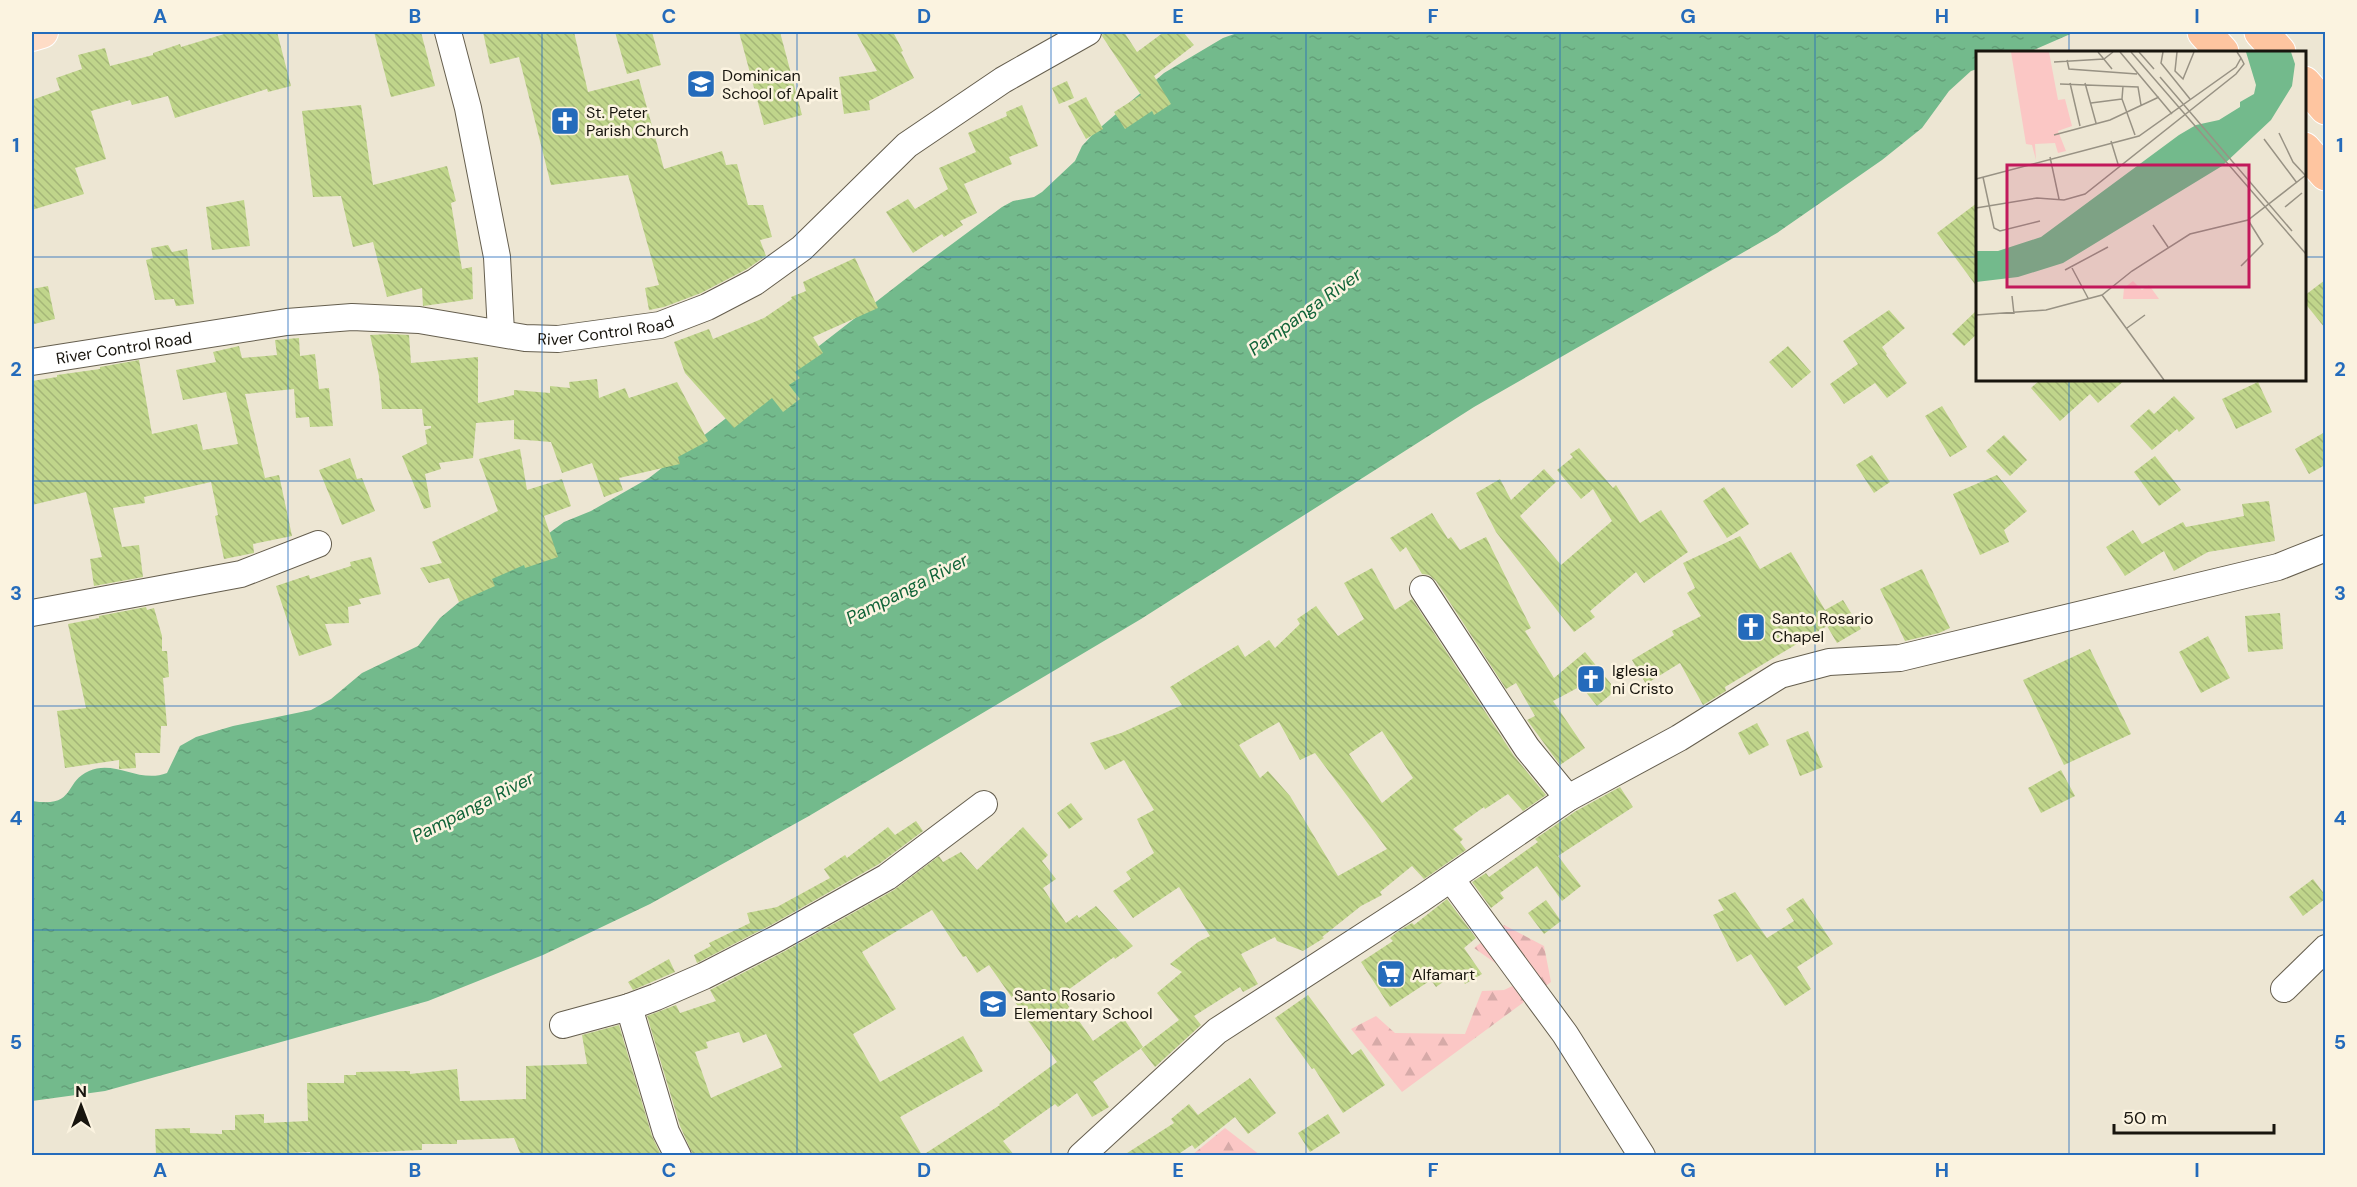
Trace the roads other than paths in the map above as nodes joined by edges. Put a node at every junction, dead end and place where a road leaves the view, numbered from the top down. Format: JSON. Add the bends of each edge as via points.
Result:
{"nodes":[{"id":1,"x":42,"y":32,"type":"edge"},
{"id":2,"x":448,"y":32,"type":"edge"},
{"id":3,"x":1088,"y":32,"type":"edge"},
{"id":4,"x":2204,"y":32,"type":"edge"},
{"id":5,"x":2261,"y":32,"type":"edge"},
{"id":6,"x":32,"y":35,"type":"edge"},
{"id":7,"x":2221,"y":51,"type":"edge"},
{"id":8,"x":2278,"y":51,"type":"edge"},
{"id":9,"x":2306,"y":85,"type":"edge"},
{"id":10,"x":2325,"y":108,"type":"edge"},
{"id":11,"x":2306,"y":151,"type":"edge"},
{"id":12,"x":2325,"y":174,"type":"edge"},
{"id":13,"x":501,"y":333,"type":"junction"},
{"id":14,"x":32,"y":362,"type":"edge"},
{"id":15,"x":318,"y":544,"type":"dead end"},
{"id":16,"x":2325,"y":548,"type":"edge"},
{"id":17,"x":1423,"y":589,"type":"dead end"},
{"id":18,"x":32,"y":613,"type":"edge"},
{"id":19,"x":1568,"y":798,"type":"junction"},
{"id":20,"x":984,"y":804,"type":"dead end"},
{"id":21,"x":1451,"y":879,"type":"junction"},
{"id":22,"x":2325,"y":948,"type":"edge"},
{"id":23,"x":2284,"y":989,"type":"dead end"},
{"id":24,"x":628,"y":1007,"type":"junction"},
{"id":25,"x":563,"y":1025,"type":"dead end"},
{"id":26,"x":678,"y":1155,"type":"edge"},
{"id":27,"x":1081,"y":1155,"type":"edge"},
{"id":28,"x":1642,"y":1155,"type":"edge"}],
"edges":[{"from":1,"to":6,"type":"main road"},
{"from":2,"to":13,"type":"street","via":[[468,108],[497,257]]},
{"from":3,"to":13,"type":"street","name":"River Control Road","via":[[1003,80],[908,145],[802,248],[755,282],[707,307],[660,325],[558,339]]},
{"from":4,"to":7,"type":"highway"},
{"from":5,"to":8,"type":"highway"},
{"from":9,"to":10,"type":"highway"},
{"from":11,"to":12,"type":"highway"},
{"from":13,"to":14,"type":"street","name":"River Control Road","via":[[419,320],[352,317],[287,322]]},
{"from":15,"to":18,"type":"street","via":[[241,574]]},
{"from":16,"to":19,"type":"street","via":[[2278,567],[1900,658],[1829,662],[1780,675],[1679,738]]},
{"from":17,"to":19,"type":"street","via":[[1527,748]]},
{"from":19,"to":21,"type":"street"},
{"from":20,"to":24,"type":"street","via":[[887,877],[704,976]]},
{"from":21,"to":27,"type":"street","via":[[1217,1031]]},
{"from":21,"to":28,"type":"street","via":[[1565,1034]]},
{"from":22,"to":23,"type":"street"},
{"from":24,"to":25,"type":"street"},
{"from":24,"to":26,"type":"street","via":[[666,1132]]}]}
